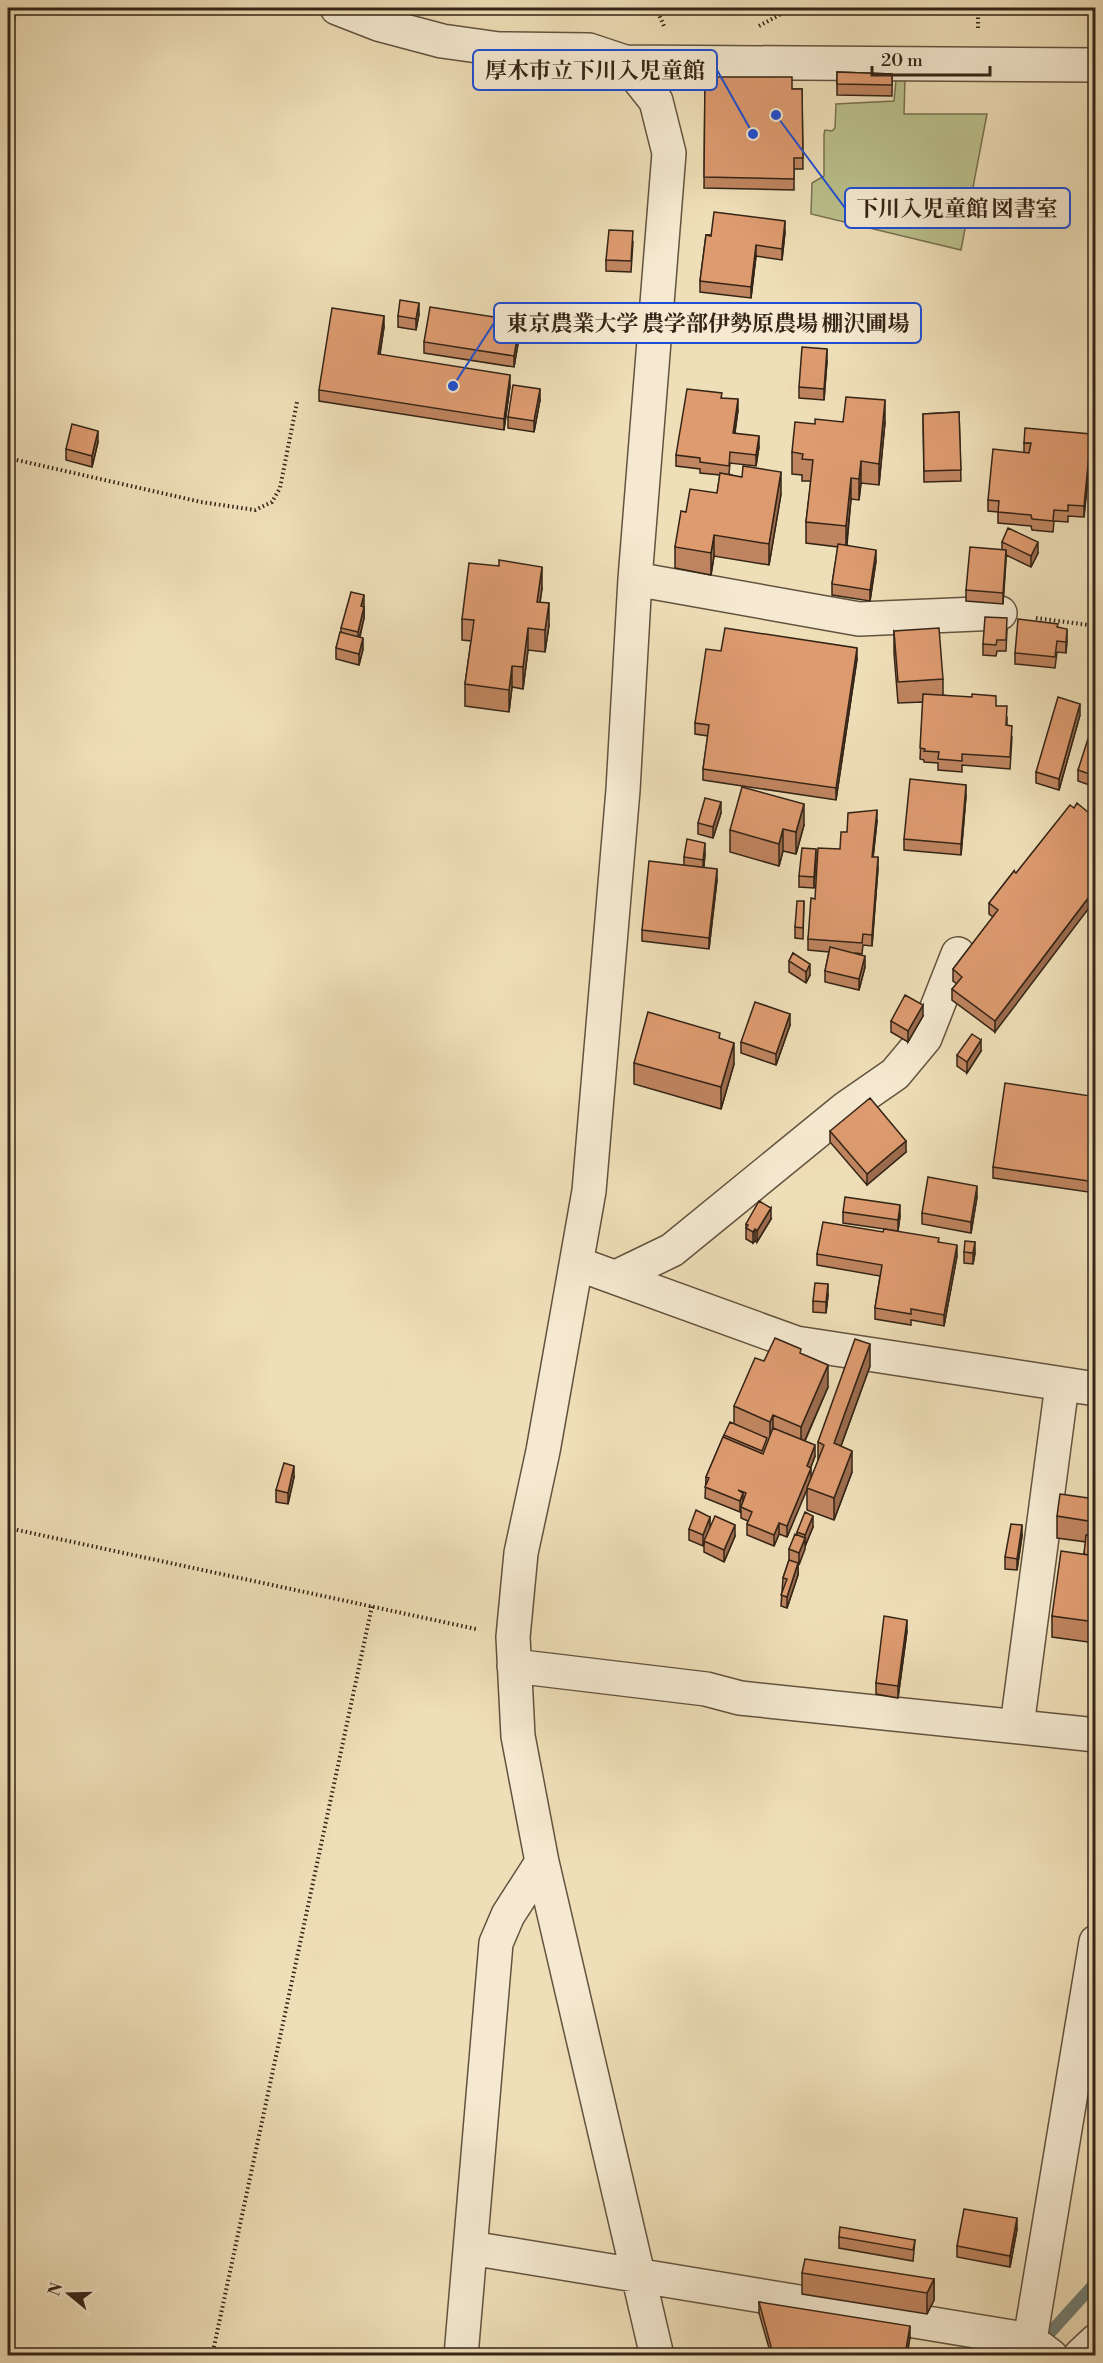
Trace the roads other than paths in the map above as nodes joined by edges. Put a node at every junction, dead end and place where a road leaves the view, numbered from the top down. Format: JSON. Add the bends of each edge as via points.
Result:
{"nodes":[{"id":1,"x":336,"y":8,"type":"edge"},
{"id":2,"x":625,"y":62,"type":"junction"},
{"id":3,"x":1095,"y":65,"type":"edge"},
{"id":4,"x":635,"y":579,"type":"junction"},
{"id":5,"x":1000,"y":613,"type":"road end"},
{"id":6,"x":958,"y":954,"type":"dead end"},
{"id":7,"x":578,"y":1264,"type":"junction"},
{"id":8,"x":616,"y":1277,"type":"junction"},
{"id":9,"x":1062,"y":1385,"type":"junction"},
{"id":10,"x":1095,"y":1389,"type":"edge"},
{"id":11,"x":513,"y":1652,"type":"junction"},
{"id":12,"x":1017,"y":1726,"type":"junction"},
{"id":13,"x":1095,"y":1735,"type":"edge"},
{"id":14,"x":542,"y":1862,"type":"junction"},
{"id":15,"x":1095,"y":1942,"type":"edge"},
{"id":16,"x":471,"y":2248,"type":"junction"},
{"id":17,"x":639,"y":2276,"type":"junction"},
{"id":18,"x":1095,"y":2341,"type":"edge"},
{"id":19,"x":1041,"y":2348,"type":"edge"},
{"id":20,"x":461,"y":2355,"type":"edge"},
{"id":21,"x":657,"y":2355,"type":"edge"},
{"id":22,"x":1080,"y":2355,"type":"edge"}],
"edges":[{"from":1,"to":2,"type":"street","via":[[442,41],[499,49],[589,50]]},
{"from":2,"to":3,"type":"street"},
{"from":2,"to":4,"type":"street","via":[[656,101],[669,153]]},
{"from":4,"to":5,"type":"street","via":[[860,618]]},
{"from":4,"to":7,"type":"street","via":[[623,790],[590,1191]]},
{"from":6,"to":8,"type":"street","via":[[925,1038],[895,1074],[846,1108],[672,1250]]},
{"from":7,"to":8,"type":"street"},
{"from":7,"to":11,"type":"street","via":[[521,1553]]},
{"from":8,"to":9,"type":"street","via":[[795,1342]]},
{"from":9,"to":10,"type":"street"},
{"from":9,"to":12,"type":"street"},
{"from":11,"to":12,"type":"street","via":[[740,1698]]},
{"from":11,"to":14,"type":"street","via":[[518,1736]]},
{"from":12,"to":13,"type":"street"},
{"from":14,"to":16,"type":"street","via":[[508,1915],[496,1943]]},
{"from":14,"to":17,"type":"street"},
{"from":15,"to":19,"type":"street"},
{"from":16,"to":17,"type":"street"},
{"from":16,"to":20,"type":"street"},
{"from":17,"to":19,"type":"street"},
{"from":17,"to":21,"type":"street"},
{"from":18,"to":22,"type":"street"}]}
